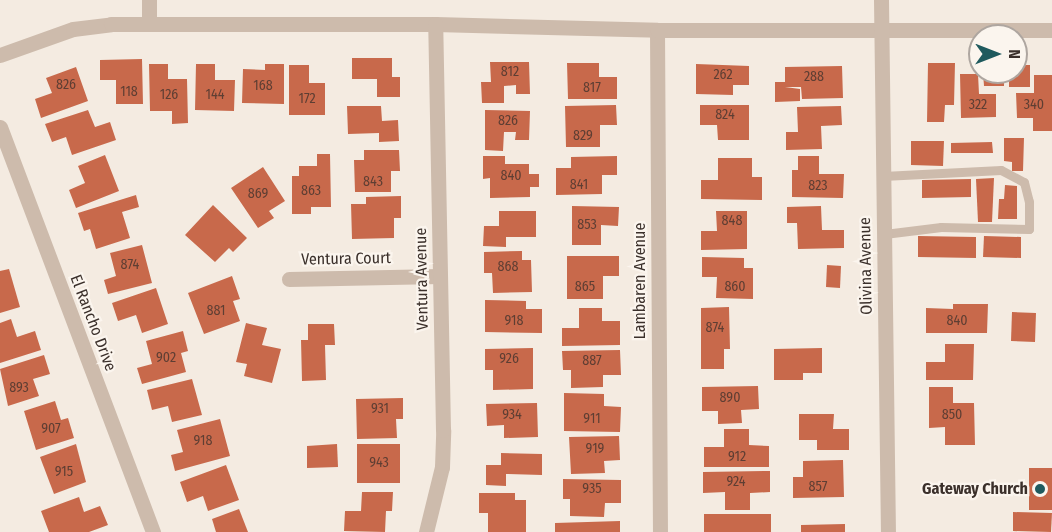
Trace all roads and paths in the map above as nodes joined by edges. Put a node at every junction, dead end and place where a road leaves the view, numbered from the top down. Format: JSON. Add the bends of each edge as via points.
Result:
{"nodes":[{"id":1,"x":149,"y":0,"type":"edge"},
{"id":2,"x":881,"y":0,"type":"edge"},
{"id":3,"x":148,"y":24,"type":"junction"},
{"id":4,"x":435,"y":24,"type":"junction"},
{"id":5,"x":657,"y":30,"type":"junction"},
{"id":6,"x":1052,"y":30,"type":"edge"},
{"id":7,"x":881,"y":31,"type":"junction"},
{"id":8,"x":0,"y":56,"type":"edge"},
{"id":9,"x":0,"y":127,"type":"edge"},
{"id":10,"x":883,"y":176,"type":"junction"},
{"id":11,"x":884,"y":234,"type":"junction"},
{"id":12,"x":440,"y":276,"type":"junction"},
{"id":13,"x":289,"y":279,"type":"dead end"},
{"id":14,"x":153,"y":532,"type":"edge"},
{"id":15,"x":426,"y":532,"type":"edge"},
{"id":16,"x":660,"y":532,"type":"edge"},
{"id":17,"x":888,"y":532,"type":"edge"}],
"edges":[{"from":1,"to":3,"type":"street"},
{"from":2,"to":7,"type":"street","name":"Olivina Avenue"},
{"from":3,"to":4,"type":"street"},
{"from":3,"to":8,"type":"street","via":[[74,29]]},
{"from":4,"to":5,"type":"street"},
{"from":4,"to":12,"type":"street","name":"Ventura Avenue"},
{"from":5,"to":7,"type":"street"},
{"from":5,"to":16,"type":"street","name":"Lambaren Avenue"},
{"from":6,"to":7,"type":"street"},
{"from":7,"to":10,"type":"street","name":"Olivina Avenue"},
{"from":9,"to":14,"type":"street","name":"El Rancho Drive"},
{"from":10,"to":11,"type":"street","name":"Olivina Avenue"},
{"from":10,"to":11,"type":"lane","via":[[1001,170],[1024,182],[1029,202],[1029,229],[941,227]]},
{"from":11,"to":17,"type":"street","name":"Olivina Avenue"},
{"from":12,"to":13,"type":"street","name":"Ventura Court"},
{"from":12,"to":15,"type":"street","name":"Ventura Avenue","via":[[442,467]]}]}
